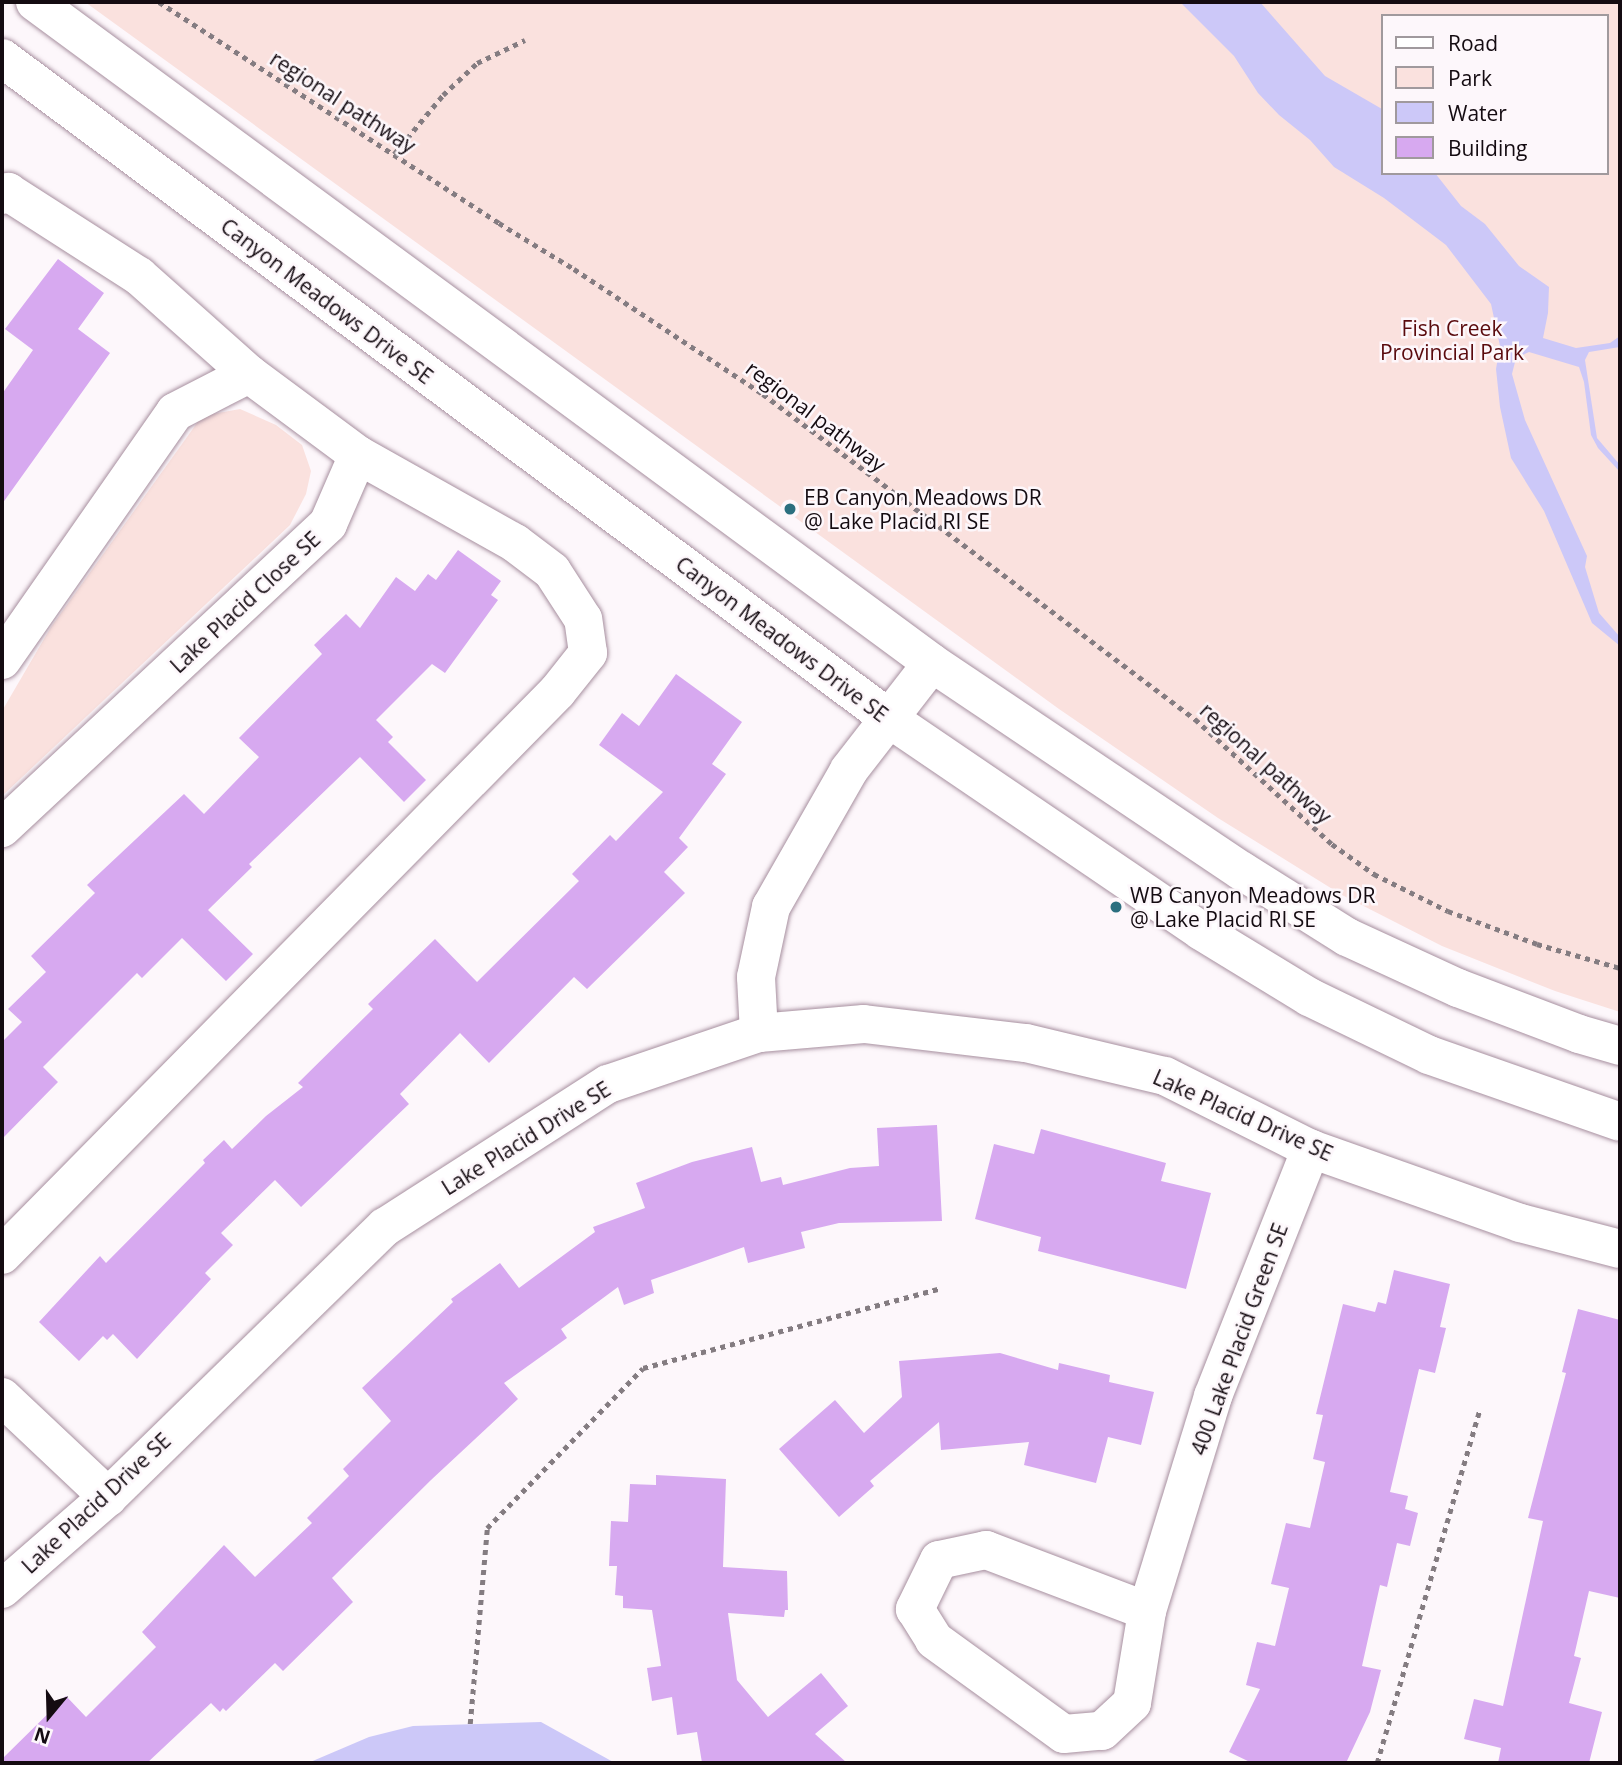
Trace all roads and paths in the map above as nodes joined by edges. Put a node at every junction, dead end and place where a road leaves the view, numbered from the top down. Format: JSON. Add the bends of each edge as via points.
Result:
{"nodes":[{"id":1,"x":35,"y":2,"type":"edge"},
{"id":2,"x":159,"y":2,"type":"edge"},
{"id":3,"x":525,"y":40,"type":"dead end"},
{"id":4,"x":2,"y":58,"type":"edge"},
{"id":5,"x":394,"y":154,"type":"junction"},
{"id":6,"x":2,"y":195,"type":"edge"},
{"id":7,"x":250,"y":374,"type":"junction"},
{"id":8,"x":358,"y":455,"type":"junction"},
{"id":9,"x":2,"y":660,"type":"edge"},
{"id":10,"x":932,"y":663,"type":"junction"},
{"id":11,"x":891,"y":720,"type":"junction"},
{"id":12,"x":2,"y":828,"type":"edge"},
{"id":13,"x":1620,"y":968,"type":"edge"},
{"id":14,"x":759,"y":1033,"type":"junction"},
{"id":15,"x":1620,"y":1046,"type":"edge"},
{"id":16,"x":1620,"y":1122,"type":"edge"},
{"id":17,"x":1311,"y":1149,"type":"junction"},
{"id":18,"x":1620,"y":1249,"type":"edge"},
{"id":19,"x":2,"y":1255,"type":"edge"},
{"id":20,"x":940,"y":1288,"type":"dead end"},
{"id":21,"x":2,"y":1397,"type":"edge"},
{"id":22,"x":1480,"y":1409,"type":"dead end"},
{"id":23,"x":108,"y":1497,"type":"junction"},
{"id":24,"x":2,"y":1590,"type":"edge"},
{"id":25,"x":1147,"y":1611,"type":"junction"},
{"id":26,"x":470,"y":1724,"type":"dead end"},
{"id":27,"x":1377,"y":1763,"type":"edge"}],
"edges":[{"from":1,"to":10,"type":"street"},
{"from":2,"to":5,"type":"path","name":"regional pathway"},
{"from":3,"to":5,"type":"path","via":[[477,63],[443,95]]},
{"from":4,"to":11,"type":"street","name":"Canyon Meadows Drive SE"},
{"from":5,"to":13,"type":"path","name":"regional pathway","via":[[762,394],[1195,719],[1332,845],[1374,874],[1448,911]]},
{"from":6,"to":7,"type":"street","via":[[8,192],[139,276]]},
{"from":7,"to":8,"type":"street"},
{"from":7,"to":9,"type":"street","via":[[175,412]]},
{"from":8,"to":12,"type":"street","name":"Lake Placid Close SE","via":[[328,524]]},
{"from":8,"to":19,"type":"street","via":[[515,544],[552,571],[583,619],[588,653],[556,692]]},
{"from":10,"to":11,"type":"street"},
{"from":10,"to":15,"type":"street","via":[[1347,937],[1458,988]]},
{"from":11,"to":14,"type":"street","via":[[849,770],[771,908],[756,977]]},
{"from":11,"to":16,"type":"street","name":"Canyon Meadows Drive SE","via":[[1201,931],[1308,997],[1429,1055]]},
{"from":14,"to":17,"type":"street","name":"Lake Placid Drive SE","via":[[864,1024],[1026,1043],[1165,1076]]},
{"from":14,"to":23,"type":"street","name":"Lake Placid Drive SE","via":[[608,1084],[385,1227]]},
{"from":17,"to":18,"type":"street","name":"Lake Placid Drive SE","via":[[1520,1223]]},
{"from":17,"to":25,"type":"street","name":"400 Lake Placid Green SE","via":[[1213,1396]]},
{"from":20,"to":26,"type":"path","via":[[643,1368],[487,1528]]},
{"from":21,"to":23,"type":"street"},
{"from":22,"to":27,"type":"path"},
{"from":23,"to":24,"type":"street","name":"Lake Placid Drive SE"},
{"from":25,"to":25,"type":"street","name":"400 Lake Placid Green SE","via":[[986,1550],[939,1560],[915,1609],[934,1640],[1065,1734],[1102,1731],[1132,1703]]}]}
